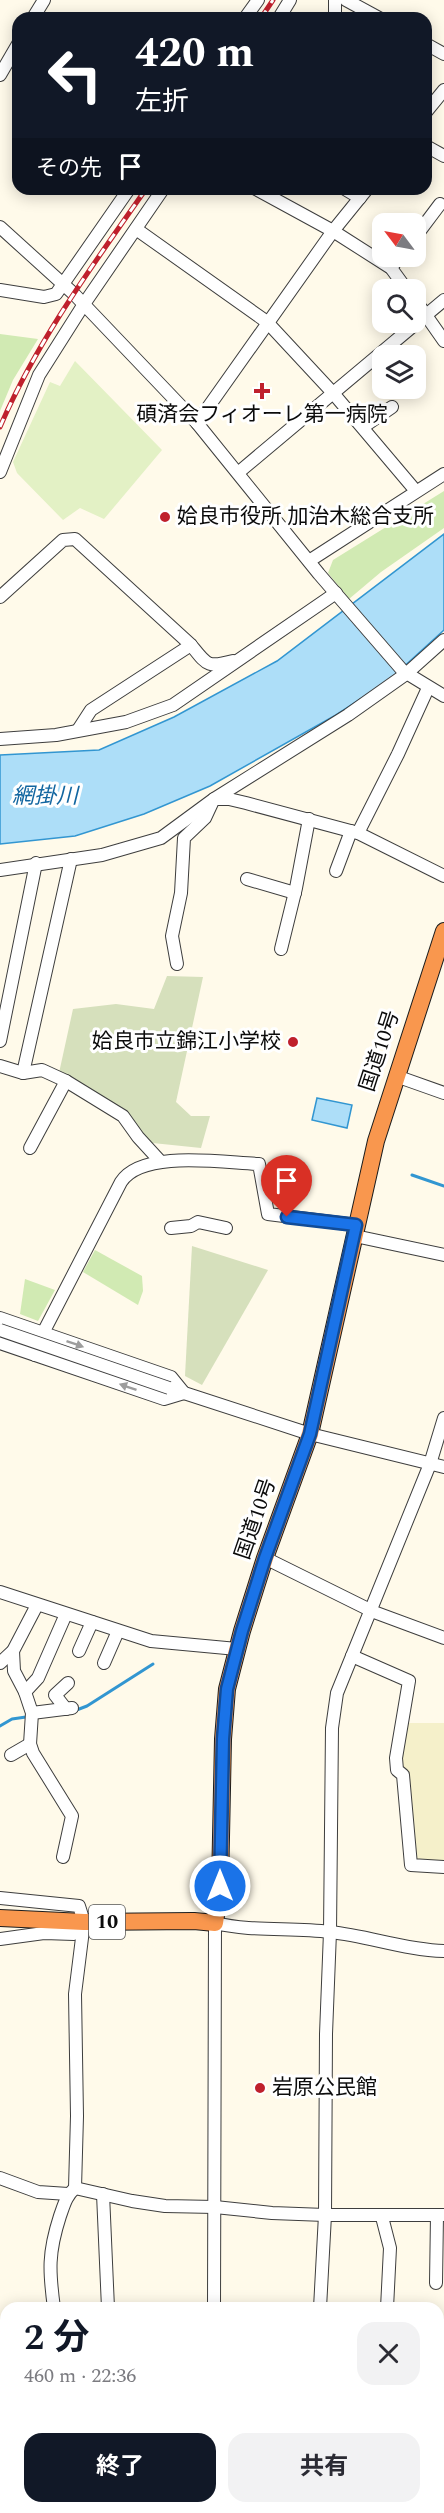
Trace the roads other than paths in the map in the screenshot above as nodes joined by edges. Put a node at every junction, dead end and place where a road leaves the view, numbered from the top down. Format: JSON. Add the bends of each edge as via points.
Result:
{"nodes":[{"id":1,"x":346,"y":0,"type":"edge"},
{"id":2,"x":360,"y":3,"type":"edge"},
{"id":3,"x":12,"y":55,"type":"edge"},
{"id":4,"x":0,"y":75,"type":"edge"},
{"id":5,"x":444,"y":90,"type":"edge"},
{"id":6,"x":432,"y":105,"type":"edge"},
{"id":7,"x":125,"y":195,"type":"edge"},
{"id":8,"x":159,"y":195,"type":"edge"},
{"id":9,"x":267,"y":195,"type":"edge"},
{"id":10,"x":362,"y":195,"type":"edge"},
{"id":11,"x":440,"y":204,"type":"dead end"},
{"id":12,"x":426,"y":223,"type":"edge"},
{"id":13,"x":0,"y":227,"type":"edge"},
{"id":14,"x":135,"y":229,"type":"junction"},
{"id":15,"x":333,"y":231,"type":"junction"},
{"id":16,"x":392,"y":268,"type":"joint"},
{"id":17,"x":400,"y":279,"type":"edge"},
{"id":18,"x":63,"y":285,"type":"junction"},
{"id":19,"x":0,"y":290,"type":"edge"},
{"id":20,"x":444,"y":300,"type":"edge"},
{"id":21,"x":84,"y":304,"type":"junction"},
{"id":22,"x":426,"y":315,"type":"joint"},
{"id":23,"x":267,"y":322,"type":"junction"},
{"id":24,"x":405,"y":333,"type":"edge"},
{"id":25,"x":444,"y":341,"type":"edge"},
{"id":26,"x":333,"y":393,"type":"junction"},
{"id":27,"x":392,"y":406,"type":"dead end"},
{"id":28,"x":197,"y":423,"type":"junction"},
{"id":29,"x":363,"y":427,"type":"junction"},
{"id":30,"x":0,"y":472,"type":"edge"},
{"id":31,"x":239,"y":472,"type":"junction"},
{"id":32,"x":444,"y":474,"type":"edge"},
{"id":33,"x":416,"y":490,"type":"junction"},
{"id":34,"x":309,"y":561,"type":"junction"},
{"id":35,"x":338,"y":596,"type":"junction"},
{"id":36,"x":0,"y":597,"type":"edge"},
{"id":37,"x":444,"y":640,"type":"edge"},
{"id":38,"x":191,"y":645,"type":"junction"},
{"id":39,"x":243,"y":659,"type":"junction"},
{"id":40,"x":405,"y":672,"type":"junction"},
{"id":41,"x":428,"y":688,"type":"junction"},
{"id":42,"x":444,"y":696,"type":"edge"},
{"id":43,"x":78,"y":730,"type":"junction"},
{"id":44,"x":0,"y":739,"type":"edge"},
{"id":45,"x":214,"y":799,"type":"junction"},
{"id":46,"x":309,"y":819,"type":"junction"},
{"id":47,"x":355,"y":832,"type":"junction"},
{"id":48,"x":71,"y":859,"type":"junction"},
{"id":49,"x":36,"y":863,"type":"junction"},
{"id":50,"x":0,"y":870,"type":"edge"},
{"id":51,"x":336,"y":871,"type":"dead end"},
{"id":52,"x":444,"y":876,"type":"edge"},
{"id":53,"x":247,"y":879,"type":"dead end"},
{"id":54,"x":295,"y":892,"type":"junction"},
{"id":55,"x":444,"y":931,"type":"edge"},
{"id":56,"x":280,"y":949,"type":"dead end"},
{"id":57,"x":177,"y":964,"type":"dead end"},
{"id":58,"x":0,"y":1041,"type":"edge"},
{"id":59,"x":0,"y":1066,"type":"edge"},
{"id":60,"x":23,"y":1073,"type":"junction"},
{"id":61,"x":396,"y":1076,"type":"junction"},
{"id":62,"x":66,"y":1082,"type":"junction"},
{"id":63,"x":444,"y":1093,"type":"edge"},
{"id":64,"x":30,"y":1148,"type":"dead end"},
{"id":65,"x":160,"y":1161,"type":"junction"},
{"id":66,"x":226,"y":1227,"type":"dead end"},
{"id":67,"x":171,"y":1228,"type":"dead end"},
{"id":68,"x":355,"y":1230,"type":"junction"},
{"id":69,"x":444,"y":1255,"type":"edge"},
{"id":70,"x":0,"y":1318,"type":"edge"},
{"id":71,"x":0,"y":1330,"type":"edge"},
{"id":72,"x":43,"y":1333,"type":"junction"},
{"id":73,"x":0,"y":1343,"type":"edge"},
{"id":74,"x":35,"y":1355,"type":"junction"},
{"id":75,"x":184,"y":1393,"type":"junction"},
{"id":76,"x":444,"y":1419,"type":"edge"},
{"id":77,"x":310,"y":1434,"type":"junction"},
{"id":78,"x":430,"y":1464,"type":"junction"},
{"id":79,"x":444,"y":1467,"type":"edge"},
{"id":80,"x":265,"y":1558,"type":"junction"},
{"id":81,"x":1,"y":1594,"type":"edge"},
{"id":82,"x":37,"y":1605,"type":"junction"},
{"id":83,"x":371,"y":1610,"type":"junction"},
{"id":84,"x":66,"y":1614,"type":"junction"},
{"id":85,"x":92,"y":1622,"type":"junction"},
{"id":86,"x":118,"y":1631,"type":"junction"},
{"id":87,"x":444,"y":1638,"type":"edge"},
{"id":88,"x":237,"y":1649,"type":"junction"},
{"id":89,"x":13,"y":1651,"type":"junction"},
{"id":90,"x":79,"y":1651,"type":"dead end"},
{"id":91,"x":352,"y":1656,"type":"junction"},
{"id":92,"x":0,"y":1663,"type":"edge"},
{"id":93,"x":104,"y":1663,"type":"dead end"},
{"id":94,"x":68,"y":1683,"type":"dead end"},
{"id":95,"x":25,"y":1692,"type":"junction"},
{"id":96,"x":32,"y":1713,"type":"junction"},
{"id":97,"x":30,"y":1744,"type":"junction"},
{"id":98,"x":11,"y":1755,"type":"dead end"},
{"id":99,"x":63,"y":1857,"type":"dead end"},
{"id":100,"x":444,"y":1867,"type":"edge"},
{"id":101,"x":0,"y":1898,"type":"edge"},
{"id":102,"x":0,"y":1918,"type":"edge"},
{"id":103,"x":84,"y":1922,"type":"junction"},
{"id":104,"x":215,"y":1923,"type":"junction"},
{"id":105,"x":330,"y":1932,"type":"junction"},
{"id":106,"x":0,"y":1939,"type":"edge"},
{"id":107,"x":444,"y":1951,"type":"edge"},
{"id":108,"x":0,"y":2178,"type":"edge"},
{"id":109,"x":72,"y":2191,"type":"junction"},
{"id":110,"x":103,"y":2194,"type":"junction"},
{"id":111,"x":215,"y":2207,"type":"junction"},
{"id":112,"x":441,"y":2215,"type":"edge"},
{"id":113,"x":325,"y":2216,"type":"junction"},
{"id":114,"x":382,"y":2217,"type":"junction"},
{"id":115,"x":436,"y":2283,"type":"dead end"},
{"id":116,"x":53,"y":2302,"type":"edge"},
{"id":117,"x":108,"y":2302,"type":"edge"},
{"id":118,"x":214,"y":2302,"type":"edge"},
{"id":119,"x":320,"y":2302,"type":"edge"},
{"id":120,"x":387,"y":2302,"type":"edge"}],
"edges":[{"from":1,"to":2,"type":"street"},
{"from":3,"to":4,"type":"street"},
{"from":5,"to":6,"type":"street"},
{"from":7,"to":18,"type":"street"},
{"from":8,"to":14,"type":"street"},
{"from":9,"to":15,"type":"street"},
{"from":10,"to":15,"type":"street"},
{"from":11,"to":12,"type":"street"},
{"from":13,"to":18,"type":"street"},
{"from":14,"to":21,"type":"street"},
{"from":14,"to":23,"type":"street"},
{"from":15,"to":16,"type":"street"},
{"from":15,"to":23,"type":"street"},
{"from":16,"to":17,"type":"street"},
{"from":18,"to":19,"type":"street","via":[[56,294],[44,297]]},
{"from":18,"to":21,"type":"street"},
{"from":20,"to":22,"type":"street"},
{"from":21,"to":28,"type":"street"},
{"from":21,"to":30,"type":"street","via":[[39,375]]},
{"from":22,"to":25,"type":"street"},
{"from":23,"to":26,"type":"street"},
{"from":23,"to":28,"type":"street"},
{"from":24,"to":26,"type":"street"},
{"from":26,"to":29,"type":"street"},
{"from":26,"to":31,"type":"street"},
{"from":27,"to":29,"type":"street"},
{"from":28,"to":31,"type":"street"},
{"from":29,"to":33,"type":"street"},
{"from":31,"to":34,"type":"street"},
{"from":32,"to":33,"type":"street"},
{"from":33,"to":34,"type":"street"},
{"from":34,"to":35,"type":"street"},
{"from":35,"to":39,"type":"street"},
{"from":35,"to":40,"type":"street"},
{"from":36,"to":38,"type":"street","via":[[63,540],[75,539]]},
{"from":37,"to":40,"type":"street"},
{"from":38,"to":39,"type":"street","via":[[206,663],[214,666]]},
{"from":38,"to":43,"type":"street","via":[[91,710]]},
{"from":39,"to":43,"type":"street","via":[[173,705],[126,722]]},
{"from":40,"to":41,"type":"street"},
{"from":40,"to":45,"type":"street","via":[[297,748]]},
{"from":41,"to":42,"type":"street"},
{"from":41,"to":47,"type":"street","via":[[398,754]]},
{"from":43,"to":44,"type":"street"},
{"from":45,"to":46,"type":"street","via":[[229,799]]},
{"from":45,"to":48,"type":"street","via":[[161,838],[102,855]]},
{"from":45,"to":57,"type":"street","via":[[205,818],[184,838],[181,893],[172,936]]},
{"from":46,"to":47,"type":"street"},
{"from":46,"to":54,"type":"street"},
{"from":47,"to":51,"type":"street"},
{"from":47,"to":52,"type":"street"},
{"from":48,"to":49,"type":"street"},
{"from":48,"to":60,"type":"street"},
{"from":49,"to":50,"type":"street"},
{"from":49,"to":58,"type":"street"},
{"from":53,"to":54,"type":"street"},
{"from":54,"to":56,"type":"street"},
{"from":55,"to":61,"type":"highway","name":"国道10号"},
{"from":59,"to":60,"type":"street"},
{"from":60,"to":62,"type":"street","via":[[42,1070]]},
{"from":61,"to":63,"type":"street"},
{"from":61,"to":68,"type":"highway","name":"国道10号"},
{"from":62,"to":64,"type":"street"},
{"from":62,"to":65,"type":"street","via":[[123,1116]]},
{"from":65,"to":68,"type":"street","via":[[259,1164],[268,1214]]},
{"from":65,"to":72,"type":"street","via":[[126,1174]]},
{"from":66,"to":67,"type":"street","via":[[198,1222]]},
{"from":68,"to":69,"type":"street"},
{"from":68,"to":77,"type":"highway","name":"国道10号"},
{"from":70,"to":72,"type":"street"},
{"from":71,"to":75,"type":"street","bridge":true},
{"from":72,"to":74,"type":"street"},
{"from":72,"to":75,"type":"street","one_way":true,"via":[[171,1377]]},
{"from":73,"to":74,"type":"street"},
{"from":75,"to":74,"type":"street","one_way":true,"via":[[164,1399]]},
{"from":75,"to":77,"type":"street"},
{"from":76,"to":78,"type":"street"},
{"from":77,"to":78,"type":"street"},
{"from":77,"to":80,"type":"highway","name":"国道10号"},
{"from":78,"to":79,"type":"street"},
{"from":78,"to":83,"type":"street"},
{"from":80,"to":83,"type":"street"},
{"from":80,"to":88,"type":"highway","name":"国道10号"},
{"from":81,"to":82,"type":"street"},
{"from":82,"to":84,"type":"street"},
{"from":82,"to":89,"type":"street"},
{"from":83,"to":87,"type":"street"},
{"from":83,"to":91,"type":"street"},
{"from":84,"to":85,"type":"street"},
{"from":84,"to":95,"type":"street","via":[[38,1678]]},
{"from":85,"to":86,"type":"street"},
{"from":85,"to":90,"type":"street"},
{"from":86,"to":88,"type":"street","via":[[151,1641]]},
{"from":86,"to":93,"type":"street"},
{"from":88,"to":104,"type":"highway","name":"国道10号","via":[[227,1689],[220,1886]]},
{"from":89,"to":92,"type":"street"},
{"from":89,"to":95,"type":"street","via":[[14,1671]]},
{"from":91,"to":100,"type":"street","via":[[409,1681],[396,1758],[397,1770],[404,1775],[411,1865]]},
{"from":91,"to":105,"type":"street","via":[[338,1692],[332,1728]]},
{"from":94,"to":96,"type":"street","via":[[55,1695],[69,1708]]},
{"from":95,"to":96,"type":"street"},
{"from":96,"to":97,"type":"street"},
{"from":97,"to":98,"type":"street"},
{"from":97,"to":99,"type":"street","via":[[72,1816]]},
{"from":101,"to":103,"type":"street","via":[[79,1906]]},
{"from":102,"to":103,"type":"highway","number":"10"},
{"from":103,"to":104,"type":"highway","number":"10"},
{"from":103,"to":106,"type":"street","via":[[74,1935],[44,1933]]},
{"from":103,"to":109,"type":"street","via":[[75,1994]]},
{"from":104,"to":105,"type":"street"},
{"from":104,"to":111,"type":"street"},
{"from":105,"to":107,"type":"street","via":[[418,1950]]},
{"from":105,"to":113,"type":"street"},
{"from":108,"to":109,"type":"street","via":[[38,2192]]},
{"from":109,"to":110,"type":"street"},
{"from":109,"to":116,"type":"street","via":[[51,2244],[49,2273]]},
{"from":110,"to":111,"type":"street","via":[[165,2206]]},
{"from":110,"to":117,"type":"street"},
{"from":111,"to":113,"type":"street"},
{"from":111,"to":118,"type":"street"},
{"from":112,"to":114,"type":"street"},
{"from":112,"to":115,"type":"street"},
{"from":113,"to":114,"type":"street"},
{"from":113,"to":119,"type":"street"},
{"from":114,"to":120,"type":"street","via":[[390,2248]]}]}
